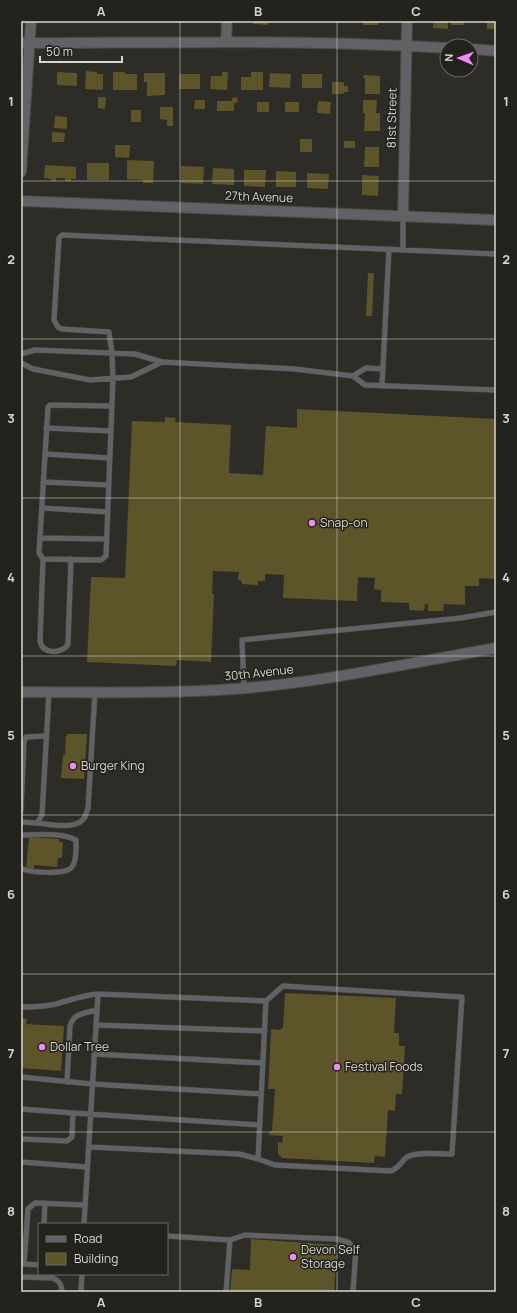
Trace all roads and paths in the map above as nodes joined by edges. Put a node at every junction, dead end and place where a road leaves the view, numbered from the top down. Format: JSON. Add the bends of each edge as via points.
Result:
{"nodes":[{"id":1,"x":31,"y":21,"type":"edge"},
{"id":2,"x":227,"y":21,"type":"edge"},
{"id":3,"x":407,"y":21,"type":"edge"},
{"id":4,"x":226,"y":42,"type":"junction"},
{"id":5,"x":25,"y":43,"type":"edge"},
{"id":6,"x":406,"y":45,"type":"junction"},
{"id":7,"x":439,"y":47,"type":"edge"},
{"id":8,"x":479,"y":50,"type":"edge"},
{"id":9,"x":496,"y":51,"type":"edge"},
{"id":10,"x":21,"y":168,"type":"edge"},
{"id":11,"x":21,"y":172,"type":"edge"},
{"id":12,"x":21,"y":201,"type":"edge"},
{"id":13,"x":403,"y":216,"type":"junction"},
{"id":14,"x":496,"y":220,"type":"edge"},
{"id":15,"x":389,"y":249,"type":"junction"},
{"id":16,"x":403,"y":250,"type":"junction"},
{"id":17,"x":496,"y":254,"type":"edge"},
{"id":18,"x":112,"y":353,"type":"junction"},
{"id":19,"x":21,"y":354,"type":"edge"},
{"id":20,"x":162,"y":362,"type":"junction"},
{"id":21,"x":21,"y":364,"type":"edge"},
{"id":22,"x":383,"y":368,"type":"junction"},
{"id":23,"x":353,"y":376,"type":"junction"},
{"id":24,"x":113,"y":378,"type":"junction"},
{"id":25,"x":382,"y":386,"type":"junction"},
{"id":26,"x":496,"y":390,"type":"edge"},
{"id":27,"x":112,"y":406,"type":"junction"},
{"id":28,"x":46,"y":428,"type":"junction"},
{"id":29,"x":111,"y":431,"type":"junction"},
{"id":30,"x":44,"y":454,"type":"junction"},
{"id":31,"x":110,"y":458,"type":"junction"},
{"id":32,"x":43,"y":482,"type":"junction"},
{"id":33,"x":109,"y":485,"type":"junction"},
{"id":34,"x":42,"y":508,"type":"junction"},
{"id":35,"x":108,"y":512,"type":"junction"},
{"id":36,"x":40,"y":538,"type":"junction"},
{"id":37,"x":107,"y":539,"type":"junction"},
{"id":38,"x":43,"y":559,"type":"junction"},
{"id":39,"x":71,"y":559,"type":"junction"},
{"id":40,"x":496,"y":612,"type":"edge"},
{"id":41,"x":496,"y":648,"type":"edge"},
{"id":42,"x":244,"y":688,"type":"junction"},
{"id":43,"x":21,"y":692,"type":"edge"},
{"id":44,"x":49,"y":692,"type":"junction"},
{"id":45,"x":95,"y":692,"type":"junction"},
{"id":46,"x":46,"y":736,"type":"junction"},
{"id":47,"x":21,"y":810,"type":"edge"},
{"id":48,"x":21,"y":822,"type":"edge"},
{"id":49,"x":38,"y":823,"type":"junction"},
{"id":50,"x":21,"y":835,"type":"edge"},
{"id":51,"x":21,"y":868,"type":"edge"},
{"id":52,"x":98,"y":994,"type":"junction"},
{"id":53,"x":266,"y":1001,"type":"junction"},
{"id":54,"x":21,"y":1007,"type":"edge"},
{"id":55,"x":97,"y":1010,"type":"junction"},
{"id":56,"x":96,"y":1025,"type":"junction"},
{"id":57,"x":265,"y":1031,"type":"junction"},
{"id":58,"x":94,"y":1054,"type":"junction"},
{"id":59,"x":263,"y":1063,"type":"junction"},
{"id":60,"x":21,"y":1077,"type":"edge"},
{"id":61,"x":67,"y":1082,"type":"junction"},
{"id":62,"x":92,"y":1084,"type":"junction"},
{"id":63,"x":261,"y":1094,"type":"junction"},
{"id":64,"x":21,"y":1109,"type":"edge"},
{"id":65,"x":73,"y":1113,"type":"junction"},
{"id":66,"x":91,"y":1115,"type":"junction"},
{"id":67,"x":260,"y":1124,"type":"junction"},
{"id":68,"x":21,"y":1139,"type":"edge"},
{"id":69,"x":89,"y":1147,"type":"junction"},
{"id":70,"x":258,"y":1159,"type":"junction"},
{"id":71,"x":21,"y":1162,"type":"edge"},
{"id":72,"x":87,"y":1167,"type":"junction"},
{"id":73,"x":45,"y":1203,"type":"junction"},
{"id":74,"x":85,"y":1206,"type":"junction"},
{"id":75,"x":44,"y":1223,"type":"edge"},
{"id":76,"x":84,"y":1223,"type":"edge"},
{"id":77,"x":168,"y":1236,"type":"edge"},
{"id":78,"x":230,"y":1240,"type":"junction"},
{"id":79,"x":23,"y":1264,"type":"edge"},
{"id":80,"x":38,"y":1265,"type":"edge"},
{"id":81,"x":82,"y":1275,"type":"edge"},
{"id":82,"x":21,"y":1277,"type":"edge"},
{"id":83,"x":62,"y":1292,"type":"edge"},
{"id":84,"x":81,"y":1292,"type":"edge"},
{"id":85,"x":226,"y":1292,"type":"edge"},
{"id":86,"x":353,"y":1292,"type":"edge"}],
"edges":[{"from":1,"to":5,"type":"street"},
{"from":2,"to":4,"type":"street"},
{"from":3,"to":6,"type":"street","name":"81st Street"},
{"from":4,"to":5,"type":"street"},
{"from":4,"to":6,"type":"street"},
{"from":5,"to":10,"type":"street"},
{"from":6,"to":7,"type":"street"},
{"from":6,"to":13,"type":"street","name":"81st Street"},
{"from":8,"to":9,"type":"street"},
{"from":10,"to":11,"type":"street"},
{"from":12,"to":13,"type":"street","name":"27th Avenue"},
{"from":13,"to":14,"type":"street","name":"27th Avenue"},
{"from":13,"to":16,"type":"lane"},
{"from":15,"to":16,"type":"lane"},
{"from":15,"to":18,"type":"lane","via":[[64,234],[59,238],[55,324],[62,329],[109,332]]},
{"from":15,"to":22,"type":"lane"},
{"from":16,"to":17,"type":"lane"},
{"from":18,"to":19,"type":"lane","via":[[35,350]]},
{"from":18,"to":20,"type":"lane","via":[[135,354]]},
{"from":18,"to":24,"type":"lane"},
{"from":20,"to":23,"type":"lane","via":[[295,369]]},
{"from":20,"to":24,"type":"lane","via":[[131,377]]},
{"from":21,"to":24,"type":"lane","via":[[33,370],[90,380]]},
{"from":22,"to":23,"type":"lane","via":[[366,368]]},
{"from":22,"to":25,"type":"lane"},
{"from":23,"to":25,"type":"lane","via":[[365,386]]},
{"from":24,"to":27,"type":"lane"},
{"from":25,"to":26,"type":"lane"},
{"from":27,"to":28,"type":"lane","via":[[50,405]]},
{"from":27,"to":29,"type":"lane"},
{"from":28,"to":29,"type":"lane"},
{"from":28,"to":30,"type":"lane"},
{"from":29,"to":31,"type":"lane"},
{"from":30,"to":31,"type":"lane"},
{"from":30,"to":32,"type":"lane"},
{"from":31,"to":33,"type":"lane"},
{"from":32,"to":33,"type":"lane"},
{"from":32,"to":34,"type":"lane"},
{"from":33,"to":35,"type":"lane"},
{"from":34,"to":35,"type":"lane"},
{"from":34,"to":36,"type":"lane"},
{"from":35,"to":37,"type":"lane"},
{"from":36,"to":37,"type":"lane"},
{"from":36,"to":38,"type":"lane","via":[[40,553]]},
{"from":37,"to":39,"type":"lane","via":[[104,559]]},
{"from":38,"to":39,"type":"lane"},
{"from":38,"to":39,"type":"lane","via":[[40,641],[44,649],[58,651],[68,644]]},
{"from":40,"to":42,"type":"lane","via":[[461,618],[242,640]]},
{"from":41,"to":42,"type":"street","name":"30th Avenue","via":[[306,682]]},
{"from":42,"to":45,"type":"street","name":"30th Avenue"},
{"from":43,"to":44,"type":"street","name":"30th Avenue"},
{"from":44,"to":45,"type":"street","name":"30th Avenue"},
{"from":44,"to":46,"type":"lane"},
{"from":45,"to":49,"type":"lane","via":[[88,808],[84,818],[72,826]]},
{"from":46,"to":47,"type":"lane","via":[[26,737],[24,742]]},
{"from":46,"to":49,"type":"lane","via":[[42,815]]},
{"from":48,"to":49,"type":"lane"},
{"from":50,"to":51,"type":"lane","via":[[49,834],[71,837],[76,840],[76,854],[73,866],[66,872],[33,872]]},
{"from":52,"to":53,"type":"lane"},
{"from":52,"to":54,"type":"lane","via":[[87,994],[54,1004]]},
{"from":52,"to":55,"type":"lane"},
{"from":53,"to":57,"type":"lane"},
{"from":53,"to":70,"type":"lane","via":[[282,986],[462,997],[452,1154],[414,1154],[406,1157],[398,1168],[391,1171],[275,1165]]},
{"from":55,"to":56,"type":"lane"},
{"from":55,"to":61,"type":"lane","via":[[72,1020]]},
{"from":56,"to":57,"type":"lane"},
{"from":56,"to":58,"type":"lane"},
{"from":57,"to":59,"type":"lane"},
{"from":58,"to":59,"type":"lane"},
{"from":58,"to":62,"type":"lane"},
{"from":59,"to":63,"type":"lane"},
{"from":60,"to":61,"type":"lane"},
{"from":61,"to":62,"type":"lane"},
{"from":62,"to":63,"type":"lane"},
{"from":62,"to":66,"type":"lane"},
{"from":63,"to":67,"type":"lane"},
{"from":64,"to":65,"type":"lane"},
{"from":65,"to":66,"type":"lane"},
{"from":65,"to":68,"type":"lane","via":[[72,1137],[67,1141]]},
{"from":66,"to":67,"type":"lane"},
{"from":66,"to":69,"type":"lane"},
{"from":67,"to":70,"type":"lane"},
{"from":69,"to":70,"type":"lane","via":[[239,1154]]},
{"from":69,"to":72,"type":"lane"},
{"from":71,"to":72,"type":"lane"},
{"from":72,"to":74,"type":"lane"},
{"from":73,"to":74,"type":"lane"},
{"from":73,"to":75,"type":"lane"},
{"from":73,"to":79,"type":"lane","via":[[35,1203],[28,1209]]},
{"from":74,"to":76,"type":"lane"},
{"from":77,"to":78,"type":"lane"},
{"from":78,"to":85,"type":"lane"},
{"from":78,"to":86,"type":"lane","via":[[245,1235],[348,1242],[356,1249]]},
{"from":79,"to":80,"type":"lane"},
{"from":81,"to":84,"type":"lane"},
{"from":82,"to":83,"type":"lane","via":[[53,1278],[60,1283]]}]}
